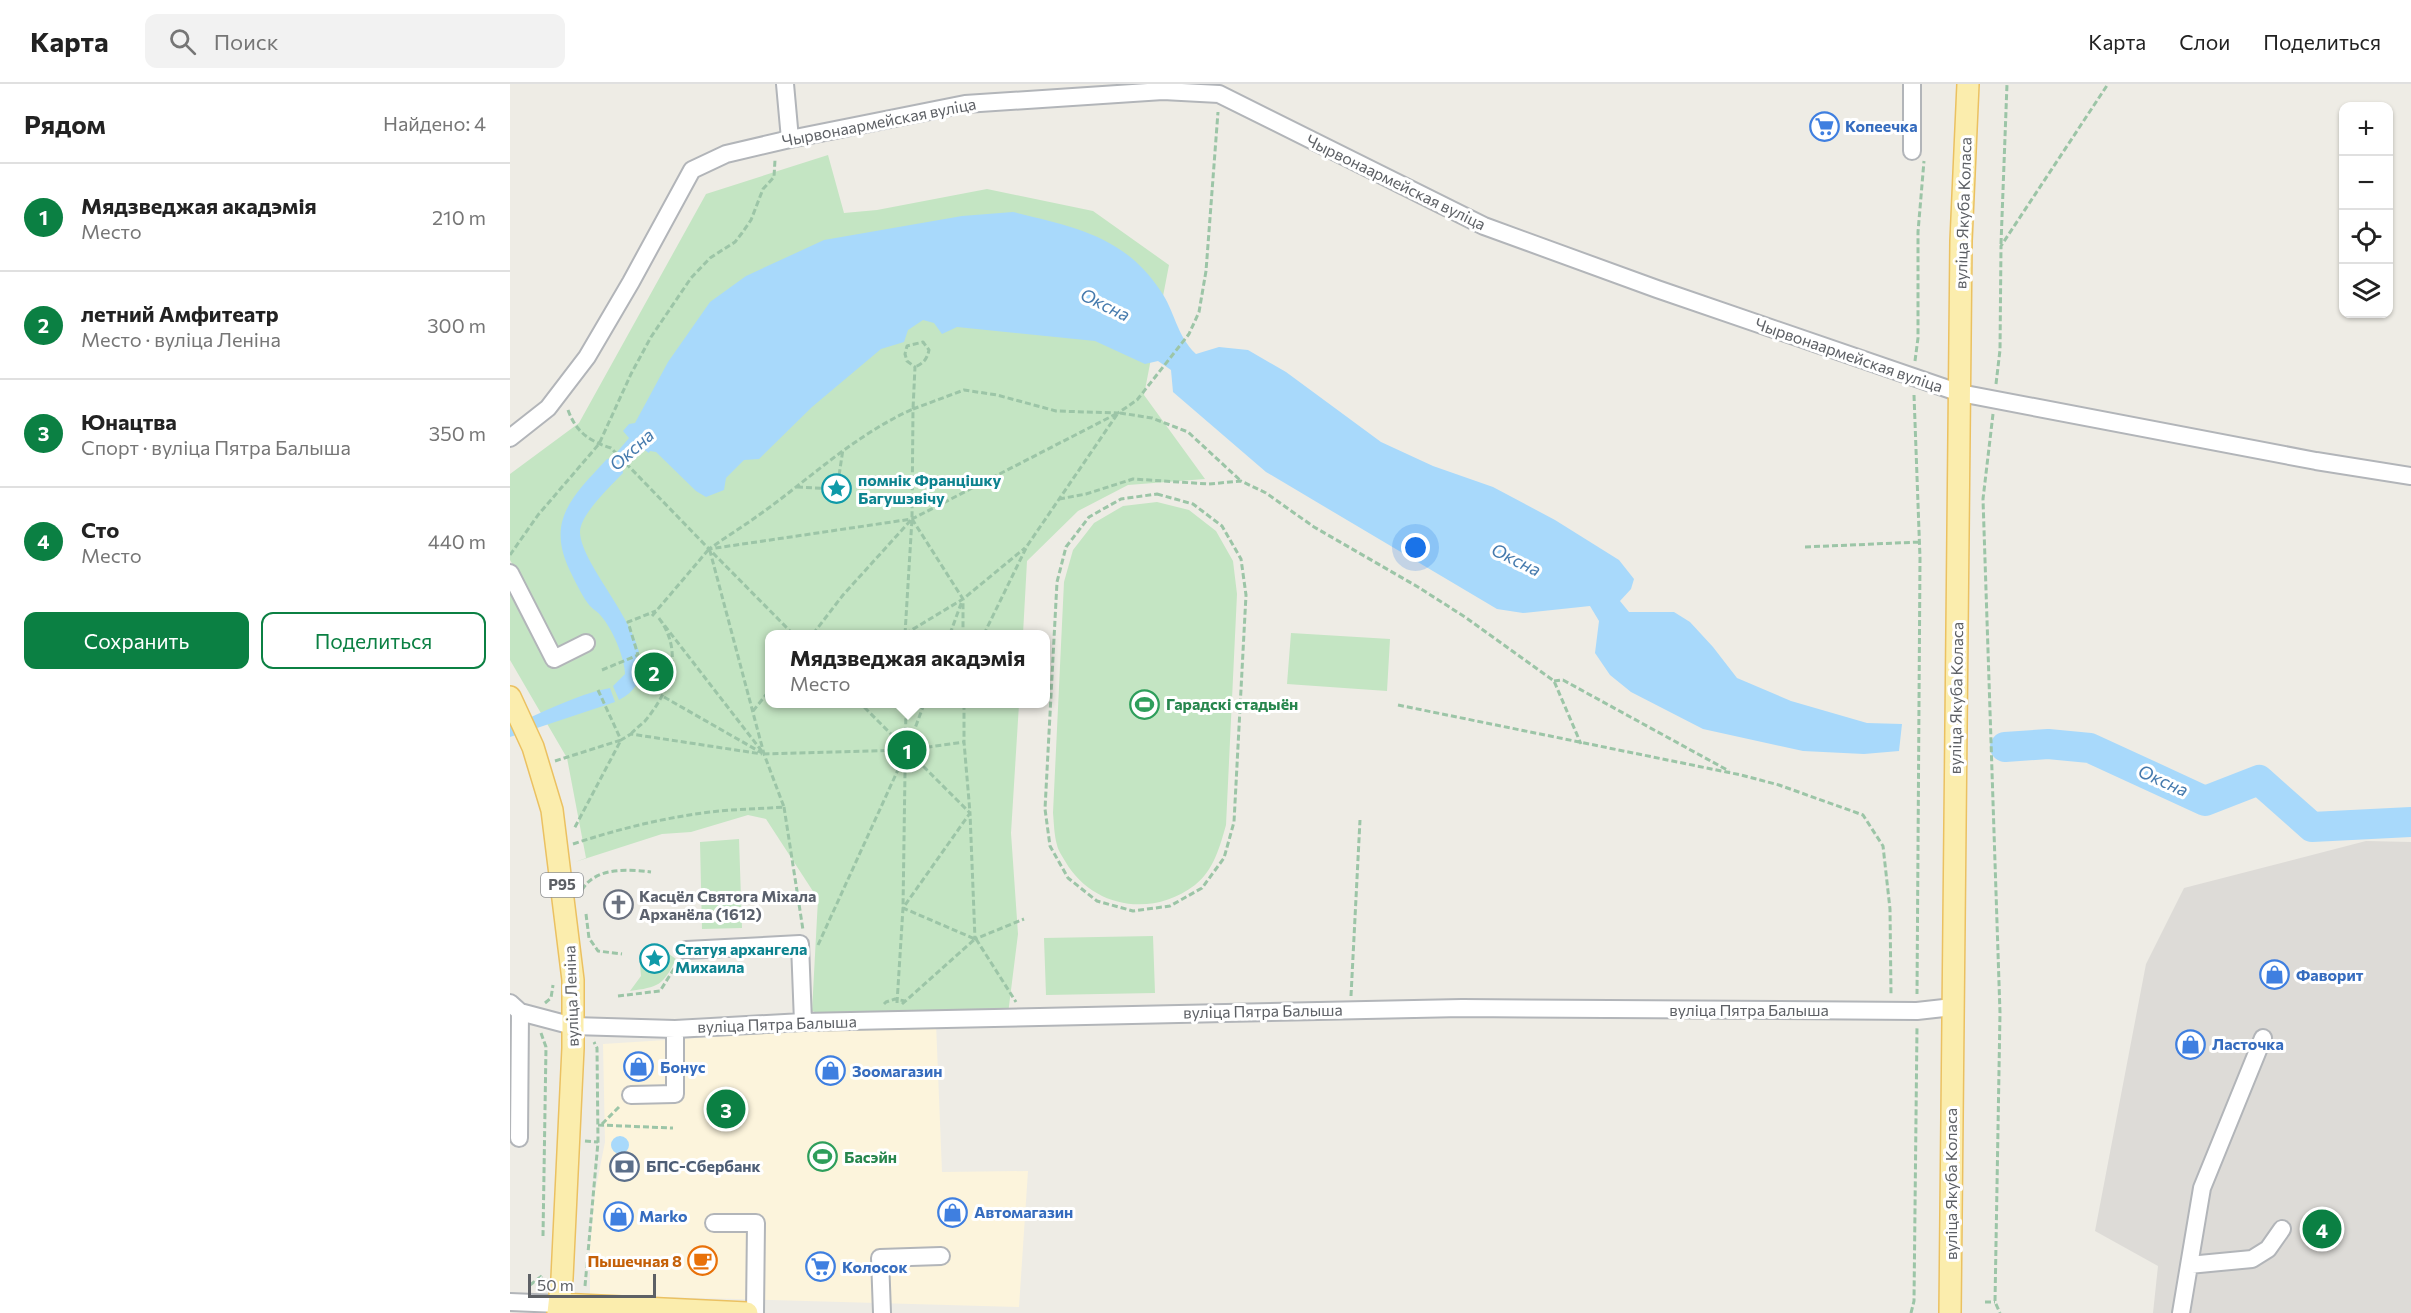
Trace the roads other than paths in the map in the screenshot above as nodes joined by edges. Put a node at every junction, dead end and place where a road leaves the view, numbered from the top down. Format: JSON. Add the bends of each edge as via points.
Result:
{"nodes":[{"id":1,"x":784,"y":84,"type":"edge"},
{"id":2,"x":1912,"y":84,"type":"edge"},
{"id":3,"x":1968,"y":84,"type":"edge"},
{"id":4,"x":790,"y":139,"type":"junction"},
{"id":5,"x":1918,"y":151,"type":"road end"},
{"id":6,"x":1960,"y":393,"type":"junction"},
{"id":7,"x":510,"y":438,"type":"edge"},
{"id":8,"x":2411,"y":476,"type":"edge"},
{"id":9,"x":510,"y":573,"type":"edge"},
{"id":10,"x":586,"y":643,"type":"dead end"},
{"id":11,"x":510,"y":697,"type":"edge"},
{"id":12,"x":686,"y":950,"type":"road end"},
{"id":13,"x":1953,"y":1007,"type":"junction"},
{"id":14,"x":515,"y":1008,"type":"edge"},
{"id":15,"x":803,"y":1022,"type":"junction"},
{"id":16,"x":573,"y":1026,"type":"junction"},
{"id":17,"x":675,"y":1029,"type":"junction"},
{"id":18,"x":2263,"y":1038,"type":"dead end"},
{"id":19,"x":631,"y":1095,"type":"road end"},
{"id":20,"x":519,"y":1138,"type":"dead end"},
{"id":21,"x":714,"y":1223,"type":"dead end"},
{"id":22,"x":2282,"y":1229,"type":"dead end"},
{"id":23,"x":941,"y":1256,"type":"dead end"},
{"id":24,"x":2189,"y":1265,"type":"junction"},
{"id":25,"x":510,"y":1302,"type":"edge"},
{"id":26,"x":559,"y":1309,"type":"edge"},
{"id":27,"x":736,"y":1313,"type":"edge"},
{"id":28,"x":755,"y":1313,"type":"edge"},
{"id":29,"x":882,"y":1313,"type":"edge"},
{"id":30,"x":1950,"y":1313,"type":"edge"},
{"id":31,"x":2181,"y":1313,"type":"edge"}],
"edges":[{"from":1,"to":4,"type":"street"},
{"from":2,"to":5,"type":"street"},
{"from":3,"to":6,"type":"main road","name":"вуліца Якуба Коласа"},
{"from":4,"to":6,"type":"street","name":"Чырвонаармейская вуліца","via":[[965,104],[1163,91],[1219,94],[1485,226]]},
{"from":4,"to":7,"type":"street","name":"Чырвонаармейская вуліца","via":[[726,154],[692,170],[587,357],[548,408]]},
{"from":6,"to":8,"type":"street","name":"Чырвонаармейская вуліца"},
{"from":6,"to":13,"type":"main road","name":"вуліца Якуба Коласа"},
{"from":9,"to":10,"type":"street","via":[[554,659]]},
{"from":11,"to":16,"type":"main road","name":"вуліца Леніна","number":"Р95","via":[[533,747],[552,810],[573,980]]},
{"from":12,"to":15,"type":"street","via":[[800,944]]},
{"from":13,"to":15,"type":"street","name":"вуліца Пятра Балыша","via":[[1917,1011],[1474,1008]]},
{"from":13,"to":30,"type":"main road","name":"вуліца Якуба Коласа"},
{"from":14,"to":16,"type":"street","name":"вуліца Пятра Балыша"},
{"from":14,"to":20,"type":"street"},
{"from":15,"to":17,"type":"street","name":"вуліца Пятра Балыша"},
{"from":16,"to":17,"type":"street","name":"вуліца Пятра Балыша"},
{"from":16,"to":26,"type":"main road","name":"вуліца Леніна","number":"Р95"},
{"from":17,"to":19,"type":"street","via":[[675,1094]]},
{"from":18,"to":24,"type":"street","via":[[2202,1188]]},
{"from":21,"to":28,"type":"street","via":[[756,1222]]},
{"from":22,"to":24,"type":"street","via":[[2268,1249],[2252,1259]]},
{"from":23,"to":29,"type":"street","via":[[879,1258]]},
{"from":24,"to":31,"type":"street"},
{"from":25,"to":26,"type":"street"},
{"from":26,"to":27,"type":"main road"}]}
